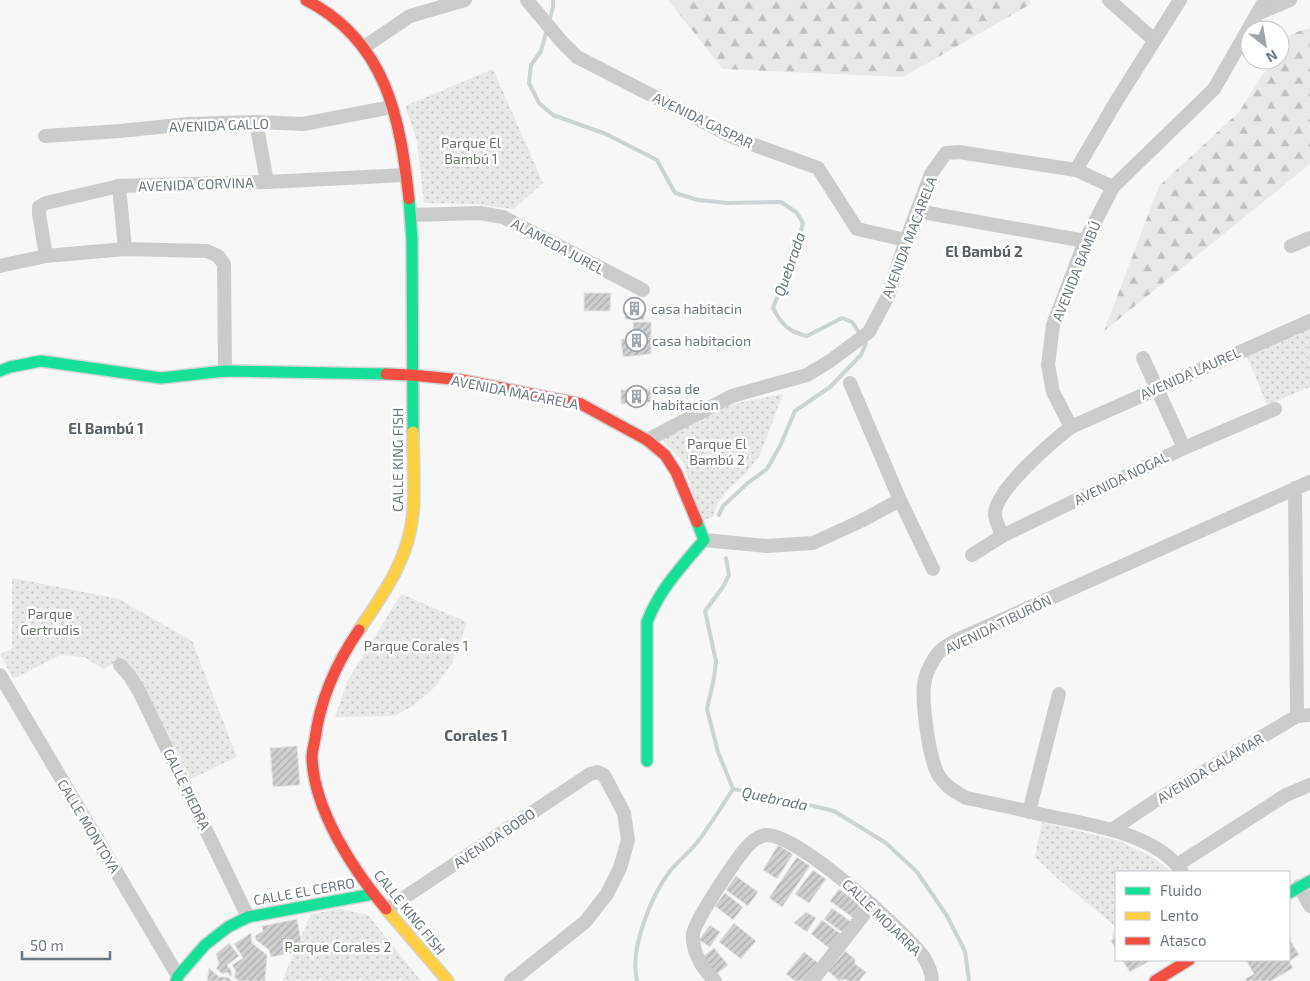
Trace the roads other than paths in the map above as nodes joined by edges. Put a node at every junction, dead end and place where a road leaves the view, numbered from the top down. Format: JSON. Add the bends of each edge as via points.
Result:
{"nodes":[{"id":1,"x":306,"y":0,"type":"edge"},
{"id":2,"x":465,"y":0,"type":"edge"},
{"id":3,"x":527,"y":0,"type":"edge"},
{"id":4,"x":1109,"y":0,"type":"edge"},
{"id":5,"x":1180,"y":0,"type":"edge"},
{"id":6,"x":1265,"y":0,"type":"edge"},
{"id":7,"x":1290,"y":0,"type":"edge"},
{"id":8,"x":1259,"y":13,"type":"junction"},
{"id":9,"x":1154,"y":40,"type":"junction"},
{"id":10,"x":364,"y":47,"type":"junction"},
{"id":11,"x":392,"y":107,"type":"junction"},
{"id":12,"x":256,"y":122,"type":"junction"},
{"id":13,"x":45,"y":136,"type":"dead end"},
{"id":14,"x":1076,"y":170,"type":"junction"},
{"id":15,"x":406,"y":175,"type":"junction"},
{"id":16,"x":267,"y":182,"type":"junction"},
{"id":17,"x":119,"y":186,"type":"junction"},
{"id":18,"x":1113,"y":187,"type":"junction"},
{"id":19,"x":917,"y":211,"type":"junction"},
{"id":20,"x":411,"y":215,"type":"junction"},
{"id":21,"x":1310,"y":238,"type":"edge"},
{"id":22,"x":906,"y":240,"type":"junction"},
{"id":23,"x":1085,"y":241,"type":"junction"},
{"id":24,"x":1291,"y":246,"type":"dead end"},
{"id":25,"x":125,"y":249,"type":"junction"},
{"id":26,"x":46,"y":256,"type":"junction"},
{"id":27,"x":0,"y":266,"type":"edge"},
{"id":28,"x":642,"y":290,"type":"dead end"},
{"id":29,"x":1310,"y":321,"type":"edge"},
{"id":30,"x":1143,"y":358,"type":"dead end"},
{"id":31,"x":225,"y":371,"type":"junction"},
{"id":32,"x":0,"y":372,"type":"edge"},
{"id":33,"x":412,"y":375,"type":"junction"},
{"id":34,"x":850,"y":383,"type":"dead end"},
{"id":35,"x":1157,"y":388,"type":"junction"},
{"id":36,"x":1274,"y":409,"type":"dead end"},
{"id":37,"x":1070,"y":427,"type":"junction"},
{"id":38,"x":647,"y":440,"type":"junction"},
{"id":39,"x":1184,"y":448,"type":"junction"},
{"id":40,"x":1310,"y":482,"type":"edge"},
{"id":41,"x":1295,"y":488,"type":"junction"},
{"id":42,"x":900,"y":500,"type":"junction"},
{"id":43,"x":1002,"y":536,"type":"junction"},
{"id":44,"x":704,"y":540,"type":"junction"},
{"id":45,"x":972,"y":555,"type":"dead end"},
{"id":46,"x":933,"y":569,"type":"dead end"},
{"id":47,"x":120,"y":665,"type":"dead end"},
{"id":48,"x":0,"y":675,"type":"edge"},
{"id":49,"x":1059,"y":694,"type":"dead end"},
{"id":50,"x":1304,"y":715,"type":"edge"},
{"id":51,"x":647,"y":761,"type":"dead end"},
{"id":52,"x":1310,"y":785,"type":"edge"},
{"id":53,"x":1029,"y":812,"type":"junction"},
{"id":54,"x":1114,"y":829,"type":"junction"},
{"id":55,"x":1179,"y":869,"type":"edge"},
{"id":56,"x":1299,"y":887,"type":"edge"},
{"id":57,"x":373,"y":894,"type":"junction"},
{"id":58,"x":872,"y":904,"type":"junction"},
{"id":59,"x":1310,"y":906,"type":"edge"},
{"id":60,"x":387,"y":909,"type":"junction"},
{"id":61,"x":248,"y":917,"type":"junction"},
{"id":62,"x":1187,"y":961,"type":"edge"},
{"id":63,"x":177,"y":979,"type":"edge"},
{"id":64,"x":448,"y":981,"type":"edge"},
{"id":65,"x":511,"y":981,"type":"edge"},
{"id":66,"x":715,"y":981,"type":"edge"},
{"id":67,"x":812,"y":981,"type":"edge"},
{"id":68,"x":932,"y":981,"type":"edge"},
{"id":69,"x":1155,"y":981,"type":"edge"}],
"edges":[{"from":1,"to":10,"type":"street","name":"CALLE KING FISH","via":[[340,22]]},
{"from":2,"to":10,"type":"street","via":[[410,16]]},
{"from":3,"to":22,"type":"street","name":"AVENIDA GASPAR","via":[[577,57],[735,138],[818,168],[856,229]]},
{"from":4,"to":9,"type":"street"},
{"from":5,"to":9,"type":"street"},
{"from":6,"to":8,"type":"street","name":"AVENIDA BAMBÚ"},
{"from":7,"to":8,"type":"street"},
{"from":8,"to":18,"type":"street","name":"AVENIDA BAMBÚ","via":[[1214,89]]},
{"from":9,"to":14,"type":"street"},
{"from":10,"to":11,"type":"street","name":"CALLE KING FISH","via":[[378,69]]},
{"from":11,"to":12,"type":"street","name":"AVENIDA GALLO","via":[[303,124]]},
{"from":11,"to":15,"type":"street","name":"CALLE KING FISH"},
{"from":12,"to":13,"type":"street","name":"AVENIDA GALLO","via":[[188,124]]},
{"from":12,"to":16,"type":"street"},
{"from":14,"to":18,"type":"street","name":"AVENIDA MACARELA"},
{"from":14,"to":19,"type":"street","name":"AVENIDA MACARELA","via":[[959,152],[946,153],[931,174]]},
{"from":15,"to":16,"type":"street","name":"AVENIDA CORVINA"},
{"from":15,"to":20,"type":"street","name":"CALLE KING FISH"},
{"from":16,"to":17,"type":"street","name":"AVENIDA CORVINA"},
{"from":17,"to":25,"type":"street"},
{"from":17,"to":26,"type":"street","name":"AVENIDA CORVINA","via":[[39,207]]},
{"from":18,"to":23,"type":"street","name":"AVENIDA BAMBÚ"},
{"from":19,"to":22,"type":"street","name":"AVENIDA MACARELA"},
{"from":19,"to":23,"type":"street"},
{"from":20,"to":28,"type":"street","name":"ALAMEDA JUREL","via":[[480,213],[503,217]]},
{"from":20,"to":33,"type":"street","name":"CALLE KING FISH"},
{"from":21,"to":24,"type":"street"},
{"from":22,"to":38,"type":"street","name":"AVENIDA MACARELA","via":[[888,296],[869,332],[807,375],[732,396]]},
{"from":23,"to":37,"type":"street","name":"AVENIDA BAMBÚ","via":[[1053,325],[1048,365],[1053,392]]},
{"from":25,"to":26,"type":"street"},
{"from":25,"to":31,"type":"street","via":[[207,251],[218,256],[224,264],[225,278]]},
{"from":26,"to":27,"type":"street"},
{"from":29,"to":35,"type":"street","name":"AVENIDA LAUREL"},
{"from":30,"to":35,"type":"street"},
{"from":31,"to":32,"type":"street","name":"AVENIDA MACARELA","via":[[161,378],[42,361]]},
{"from":31,"to":33,"type":"street","name":"AVENIDA MACARELA"},
{"from":33,"to":38,"type":"street","name":"AVENIDA MACARELA","via":[[462,380],[581,404]]},
{"from":33,"to":57,"type":"street","name":"CALLE KING FISH","via":[[413,512],[406,548],[389,586],[351,641],[327,689],[317,722],[312,757],[319,795],[331,829]]},
{"from":34,"to":42,"type":"street"},
{"from":35,"to":37,"type":"street","name":"AVENIDA LAUREL"},
{"from":35,"to":39,"type":"street"},
{"from":36,"to":39,"type":"street","name":"AVENIDA NOGAL"},
{"from":37,"to":43,"type":"street","via":[[1006,489],[999,500],[995,513]]},
{"from":38,"to":44,"type":"street","via":[[665,455],[676,472]]},
{"from":39,"to":43,"type":"street","name":"AVENIDA NOGAL"},
{"from":40,"to":41,"type":"street","name":"AVENIDA TIBURÓN"},
{"from":41,"to":50,"type":"street"},
{"from":41,"to":53,"type":"street","name":"AVENIDA TIBURÓN","via":[[968,635],[937,654],[924,685],[925,718],[938,774],[948,787],[966,798]]},
{"from":42,"to":44,"type":"street","via":[[813,543],[767,546]]},
{"from":42,"to":46,"type":"street"},
{"from":43,"to":45,"type":"street","name":"AVENIDA NOGAL"},
{"from":44,"to":51,"type":"street","via":[[651,607],[647,622]]},
{"from":47,"to":61,"type":"street","name":"CALLE PIEDRA","via":[[139,691]]},
{"from":48,"to":63,"type":"street","name":"CALLE MONTOYA"},
{"from":49,"to":53,"type":"street"},
{"from":50,"to":54,"type":"street","name":"AVENIDA CALAMAR","via":[[1155,800]]},
{"from":52,"to":55,"type":"street","via":[[1286,795]]},
{"from":53,"to":54,"type":"street","name":"AVENIDA TIBURÓN"},
{"from":54,"to":55,"type":"street","name":"AVENIDA TIBURÓN","via":[[1162,853]]},
{"from":56,"to":59,"type":"street"},
{"from":57,"to":60,"type":"street","name":"CALLE KING FISH"},
{"from":57,"to":61,"type":"street","name":"CALLE EL CERRO"},
{"from":58,"to":66,"type":"street","name":"CALLE MOJARRA","via":[[810,856],[777,836],[764,835],[751,842],[703,911],[693,933],[695,954]]},
{"from":58,"to":67,"type":"street"},
{"from":58,"to":68,"type":"street","name":"CALLE MOJARRA","via":[[923,957],[932,973]]},
{"from":60,"to":64,"type":"street","name":"CALLE KING FISH"},
{"from":60,"to":65,"type":"street","name":"AVENIDA BOBO","via":[[590,774],[604,775],[624,813],[628,840],[620,868],[607,894],[585,922]]},
{"from":61,"to":63,"type":"street","name":"CALLE EL CERRO","via":[[228,927],[205,945]]},
{"from":62,"to":69,"type":"street"}]}
